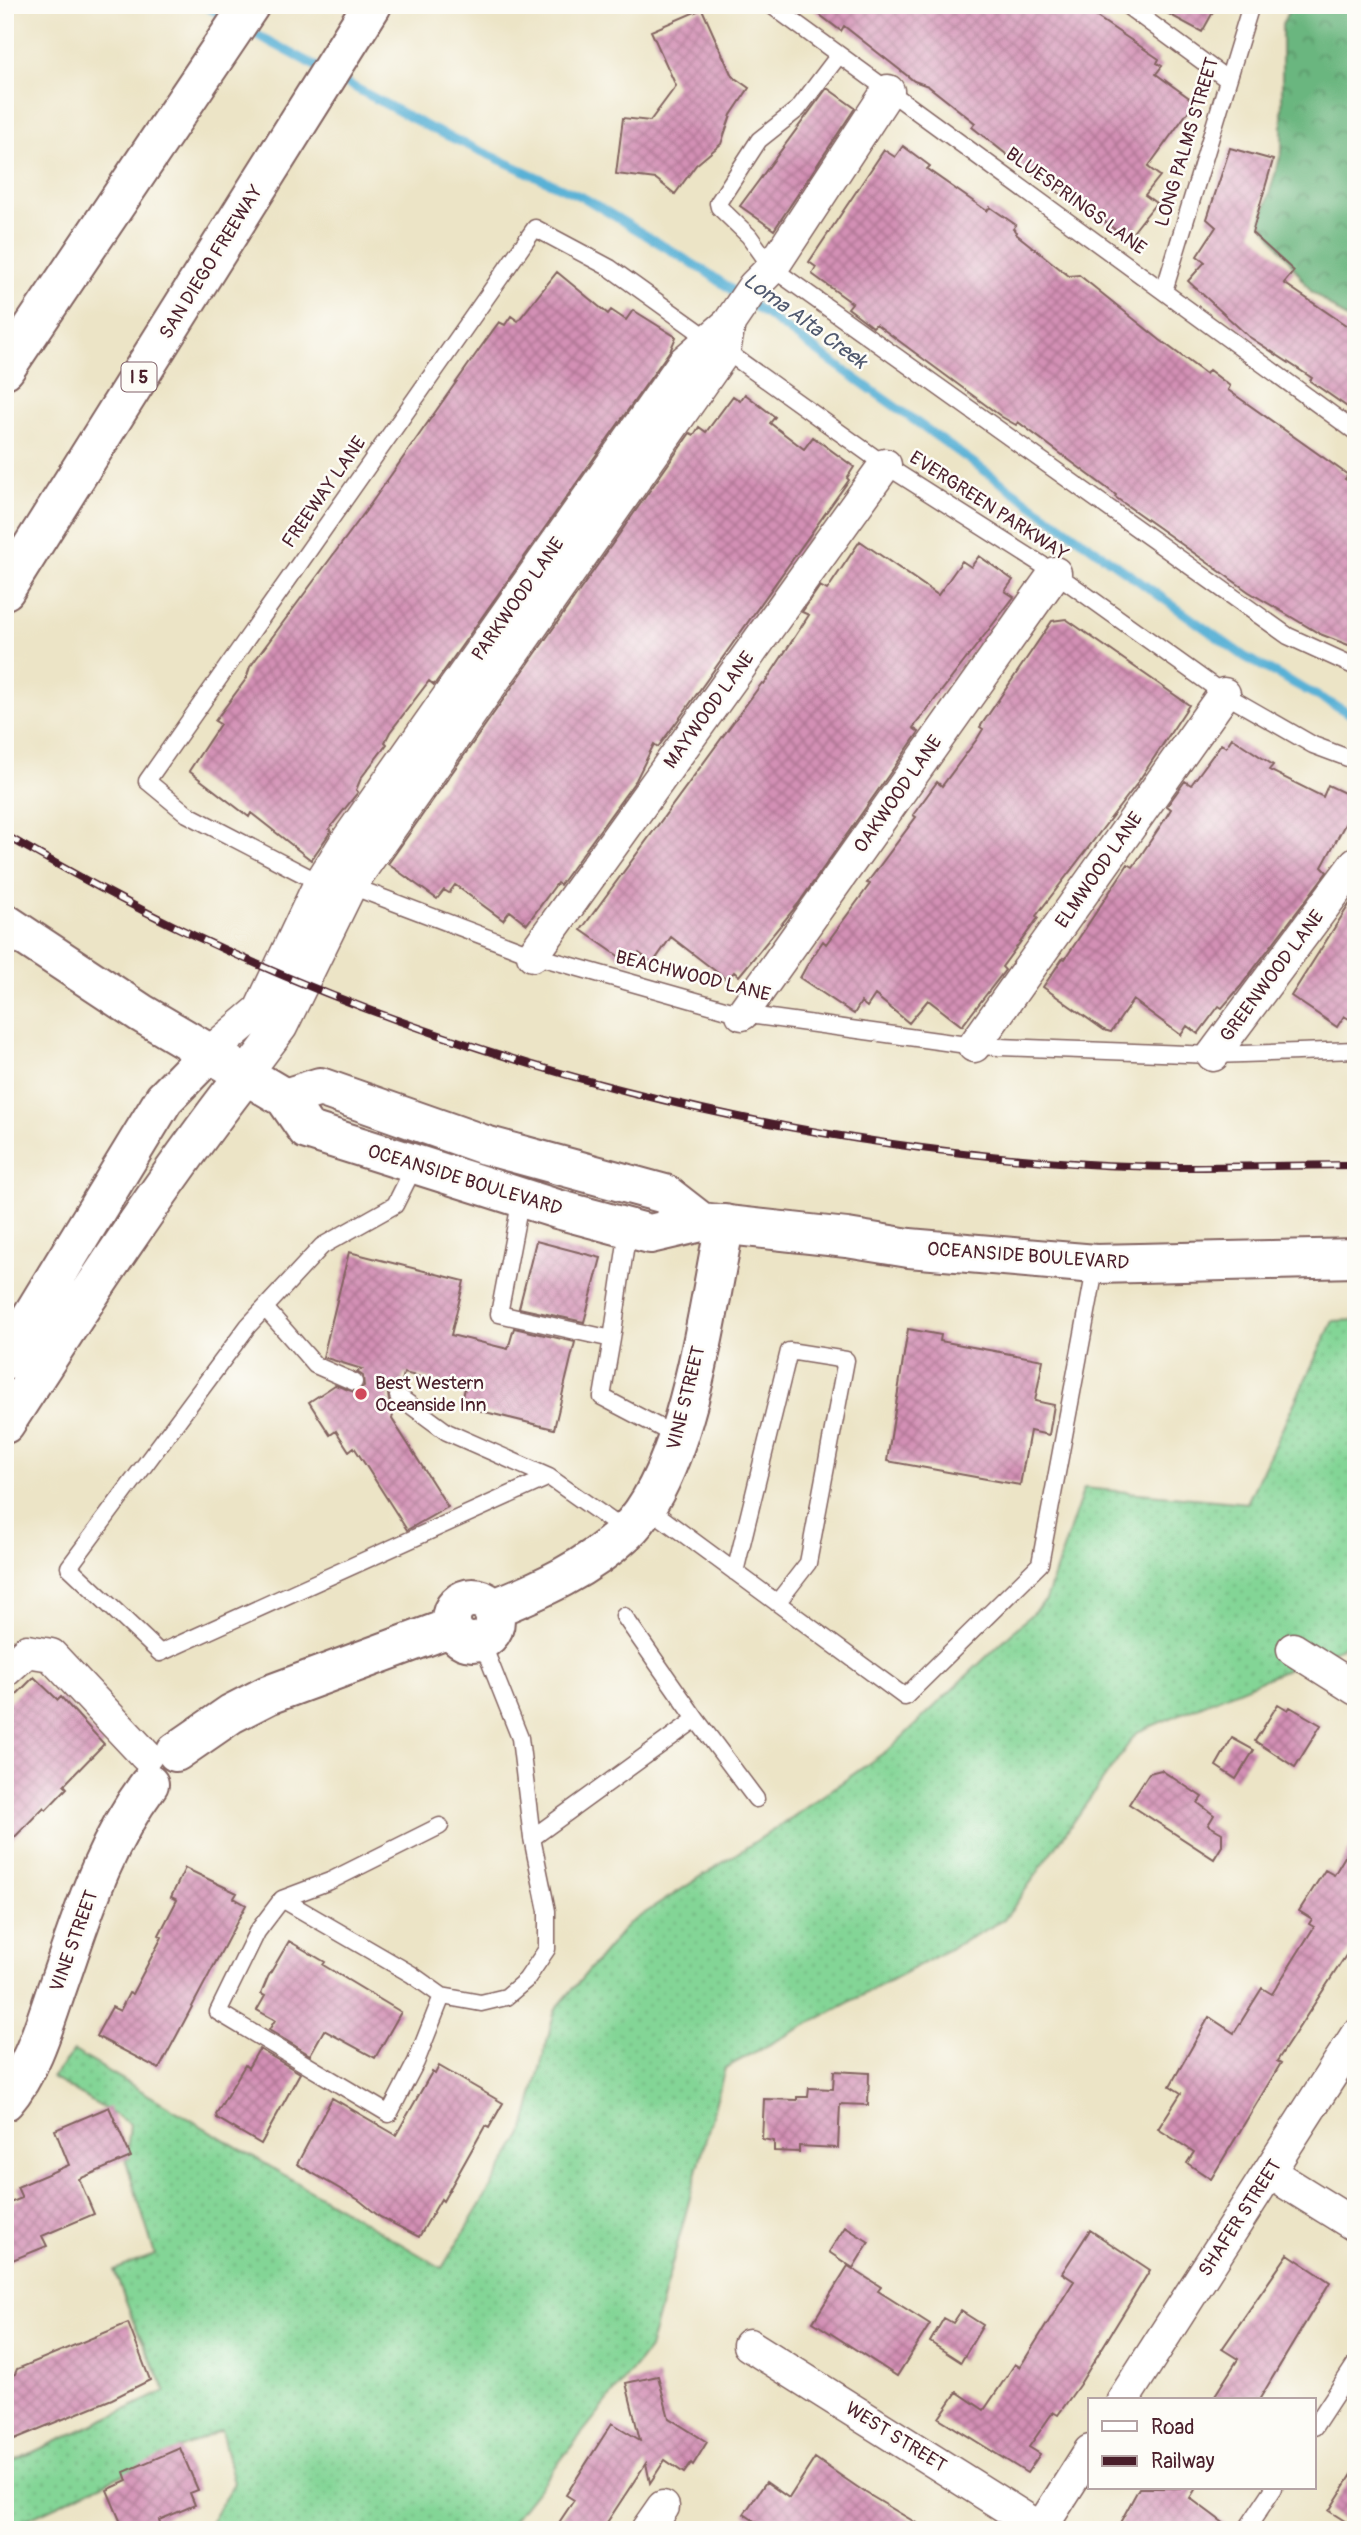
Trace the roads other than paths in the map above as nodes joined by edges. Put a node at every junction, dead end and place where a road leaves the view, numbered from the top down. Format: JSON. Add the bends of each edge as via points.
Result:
{"nodes":[{"id":1,"x":250,"y":5,"type":"edge"},
{"id":2,"x":372,"y":5,"type":"edge"},
{"id":3,"x":771,"y":5,"type":"edge"},
{"id":4,"x":1126,"y":5,"type":"edge"},
{"id":5,"x":1251,"y":5,"type":"edge"},
{"id":6,"x":839,"y":55,"type":"junction"},
{"id":7,"x":1228,"y":79,"type":"junction"},
{"id":8,"x":888,"y":91,"type":"junction"},
{"id":9,"x":535,"y":228,"type":"joint"},
{"id":10,"x":763,"y":277,"type":"junction"},
{"id":11,"x":1164,"y":291,"type":"junction"},
{"id":12,"x":720,"y":338,"type":"junction"},
{"id":13,"x":5,"y":369,"type":"edge"},
{"id":14,"x":1356,"y":432,"type":"edge"},
{"id":15,"x":885,"y":465,"type":"junction"},
{"id":16,"x":1055,"y":573,"type":"junction"},
{"id":17,"x":5,"y":590,"type":"edge"},
{"id":18,"x":1356,"y":667,"type":"edge"},
{"id":19,"x":1224,"y":694,"type":"junction"},
{"id":20,"x":1356,"y":761,"type":"edge"},
{"id":21,"x":1356,"y":863,"type":"edge"},
{"id":22,"x":351,"y":884,"type":"junction"},
{"id":23,"x":319,"y":885,"type":"junction"},
{"id":24,"x":5,"y":923,"type":"edge"},
{"id":25,"x":533,"y":955,"type":"junction"},
{"id":26,"x":742,"y":1014,"type":"junction"},
{"id":27,"x":974,"y":1046,"type":"junction"},
{"id":28,"x":1356,"y":1049,"type":"edge"},
{"id":29,"x":208,"y":1054,"type":"junction"},
{"id":30,"x":1213,"y":1055,"type":"junction"},
{"id":31,"x":245,"y":1074,"type":"junction"},
{"id":32,"x":285,"y":1098,"type":"junction"},
{"id":33,"x":415,"y":1164,"type":"junction"},
{"id":34,"x":521,"y":1198,"type":"junction"},
{"id":35,"x":713,"y":1223,"type":"junction"},
{"id":36,"x":628,"y":1229,"type":"junction"},
{"id":37,"x":1356,"y":1258,"type":"edge"},
{"id":38,"x":1096,"y":1264,"type":"junction"},
{"id":39,"x":265,"y":1308,"type":"junction"},
{"id":40,"x":612,"y":1339,"type":"junction"},
{"id":41,"x":5,"y":1360,"type":"edge"},
{"id":42,"x":354,"y":1382,"type":"dead end"},
{"id":43,"x":398,"y":1396,"type":"dead end"},
{"id":44,"x":5,"y":1424,"type":"edge"},
{"id":45,"x":680,"y":1438,"type":"junction"},
{"id":46,"x":550,"y":1477,"type":"junction"},
{"id":47,"x":637,"y":1520,"type":"junction"},
{"id":48,"x":735,"y":1572,"type":"junction"},
{"id":49,"x":776,"y":1603,"type":"junction"},
{"id":50,"x":624,"y":1616,"type":"dead end"},
{"id":51,"x":475,"y":1626,"type":"junction"},
{"id":52,"x":1293,"y":1649,"type":"dead end"},
{"id":53,"x":5,"y":1671,"type":"edge"},
{"id":54,"x":1356,"y":1689,"type":"edge"},
{"id":55,"x":696,"y":1719,"type":"junction"},
{"id":56,"x":157,"y":1764,"type":"junction"},
{"id":57,"x":756,"y":1798,"type":"dead end"},
{"id":58,"x":440,"y":1826,"type":"dead end"},
{"id":59,"x":532,"y":1838,"type":"junction"},
{"id":60,"x":282,"y":1899,"type":"junction"},
{"id":61,"x":442,"y":1996,"type":"junction"},
{"id":62,"x":1356,"y":2036,"type":"edge"},
{"id":63,"x":5,"y":2101,"type":"edge"},
{"id":64,"x":1269,"y":2172,"type":"junction"},
{"id":65,"x":1356,"y":2226,"type":"edge"},
{"id":66,"x":749,"y":2344,"type":"dead end"},
{"id":67,"x":1356,"y":2363,"type":"edge"},
{"id":68,"x":1124,"y":2398,"type":"edge"},
{"id":69,"x":1316,"y":2424,"type":"edge"},
{"id":70,"x":1088,"y":2454,"type":"edge"},
{"id":71,"x":1273,"y":2490,"type":"edge"},
{"id":72,"x":1042,"y":2529,"type":"edge"},
{"id":73,"x":1247,"y":2530,"type":"edge"}],
"edges":[{"from":1,"to":13,"type":"main road"},
{"from":2,"to":17,"type":"main road","name":"SAN DIEGO FREEWAY","number":"I 5"},
{"from":3,"to":6,"type":"lane","name":"BLUESPRINGS LANE"},
{"from":4,"to":7,"type":"lane"},
{"from":5,"to":7,"type":"lane","name":"LONG PALMS STREET"},
{"from":6,"to":8,"type":"lane","name":"BLUESPRINGS LANE"},
{"from":6,"to":10,"type":"lane","via":[[798,110],[759,140],[718,203],[749,236]]},
{"from":7,"to":11,"type":"lane","name":"LONG PALMS STREET"},
{"from":8,"to":10,"type":"street","name":"PARKWOOD LANE"},
{"from":8,"to":11,"type":"lane","name":"BLUESPRINGS LANE"},
{"from":9,"to":12,"type":"lane","name":"EVERGREEN PARKWAY","via":[[610,268]]},
{"from":9,"to":23,"type":"lane","name":"FREEWAY LANE","via":[[147,781],[187,814]]},
{"from":10,"to":12,"type":"street","name":"PARKWOOD LANE"},
{"from":10,"to":18,"type":"lane","via":[[1288,636]]},
{"from":11,"to":14,"type":"lane","name":"BLUESPRINGS LANE"},
{"from":12,"to":15,"type":"lane","name":"EVERGREEN PARKWAY"},
{"from":12,"to":22,"type":"street","name":"PARKWOOD LANE"},
{"from":12,"to":23,"type":"street","name":"PARKWOOD LANE","via":[[684,362]]},
{"from":15,"to":16,"type":"lane","name":"EVERGREEN PARKWAY"},
{"from":15,"to":25,"type":"street","name":"MAYWOOD LANE"},
{"from":16,"to":19,"type":"lane","name":"EVERGREEN PARKWAY"},
{"from":16,"to":26,"type":"street","name":"OAKWOOD LANE"},
{"from":19,"to":20,"type":"lane","name":"EVERGREEN PARKWAY","via":[[1313,745]]},
{"from":19,"to":27,"type":"street","name":"ELMWOOD LANE"},
{"from":21,"to":30,"type":"street","name":"GREENWOOD LANE"},
{"from":22,"to":23,"type":"lane","name":"BEACHWOOD LANE"},
{"from":22,"to":25,"type":"lane","name":"BEACHWOOD LANE"},
{"from":22,"to":31,"type":"street","name":"PARKWOOD LANE","via":[[281,1027]]},
{"from":23,"to":29,"type":"street","name":"PARKWOOD LANE","via":[[260,1010]]},
{"from":24,"to":29,"type":"main road","name":"OCEANSIDE BOULEVARD"},
{"from":25,"to":26,"type":"lane","name":"BEACHWOOD LANE"},
{"from":26,"to":27,"type":"lane","name":"BEACHWOOD LANE"},
{"from":27,"to":30,"type":"lane","name":"BEACHWOOD LANE"},
{"from":28,"to":30,"type":"lane","name":"BEACHWOOD LANE"},
{"from":29,"to":31,"type":"main road","name":"OCEANSIDE BOULEVARD"},
{"from":29,"to":41,"type":"main road","via":[[164,1099]]},
{"from":31,"to":32,"type":"main road","name":"OCEANSIDE BOULEVARD"},
{"from":31,"to":44,"type":"main road","via":[[72,1320]]},
{"from":32,"to":33,"type":"main road","name":"OCEANSIDE BOULEVARD","via":[[307,1130]]},
{"from":32,"to":35,"type":"main road","name":"OCEANSIDE BOULEVARD","via":[[320,1087],[485,1145],[665,1194]]},
{"from":33,"to":34,"type":"main road","name":"OCEANSIDE BOULEVARD"},
{"from":33,"to":39,"type":"lane","via":[[394,1205],[322,1246]]},
{"from":34,"to":36,"type":"main road","name":"OCEANSIDE BOULEVARD"},
{"from":34,"to":40,"type":"lane","via":[[499,1314]]},
{"from":35,"to":36,"type":"main road","name":"OCEANSIDE BOULEVARD","via":[[650,1234]]},
{"from":35,"to":38,"type":"main road","name":"OCEANSIDE BOULEVARD","via":[[909,1248]]},
{"from":35,"to":45,"type":"main road","name":"VINE STREET"},
{"from":36,"to":40,"type":"lane"},
{"from":37,"to":38,"type":"main road","name":"OCEANSIDE BOULEVARD"},
{"from":38,"to":49,"type":"lane","via":[[1040,1564],[905,1697]]},
{"from":39,"to":42,"type":"lane","via":[[315,1365]]},
{"from":39,"to":46,"type":"lane","via":[[69,1567],[160,1653]]},
{"from":40,"to":45,"type":"lane","via":[[602,1397]]},
{"from":43,"to":46,"type":"lane","via":[[447,1432]]},
{"from":45,"to":47,"type":"main road","name":"VINE STREET"},
{"from":46,"to":47,"type":"lane"},
{"from":47,"to":48,"type":"lane"},
{"from":47,"to":51,"type":"main road","name":"VINE STREET","via":[[598,1556]]},
{"from":48,"to":49,"type":"lane"},
{"from":48,"to":49,"type":"lane","via":[[789,1351],[846,1360],[808,1563]]},
{"from":50,"to":55,"type":"lane"},
{"from":51,"to":56,"type":"main road","name":"VINE STREET","via":[[268,1695]]},
{"from":51,"to":59,"type":"lane","via":[[520,1738]]},
{"from":52,"to":54,"type":"street"},
{"from":53,"to":56,"type":"street","via":[[27,1650],[51,1655]]},
{"from":55,"to":57,"type":"lane"},
{"from":55,"to":59,"type":"lane"},
{"from":56,"to":63,"type":"main road","name":"VINE STREET","via":[[106,1852],[48,2015],[17,2087]]},
{"from":58,"to":60,"type":"lane","via":[[330,1881]]},
{"from":59,"to":61,"type":"lane","via":[[547,1910],[547,1949],[526,1980],[506,1997],[481,2003]]},
{"from":60,"to":61,"type":"lane"},
{"from":60,"to":61,"type":"lane","via":[[257,1932],[218,2012],[389,2113],[416,2062]]},
{"from":62,"to":64,"type":"street","name":"SHAFER STREET"},
{"from":64,"to":65,"type":"street"},
{"from":64,"to":68,"type":"street","name":"SHAFER STREET"},
{"from":66,"to":72,"type":"street","name":"WEST STREET"},
{"from":67,"to":69,"type":"lane"},
{"from":70,"to":72,"type":"street"},
{"from":71,"to":73,"type":"lane"}]}
